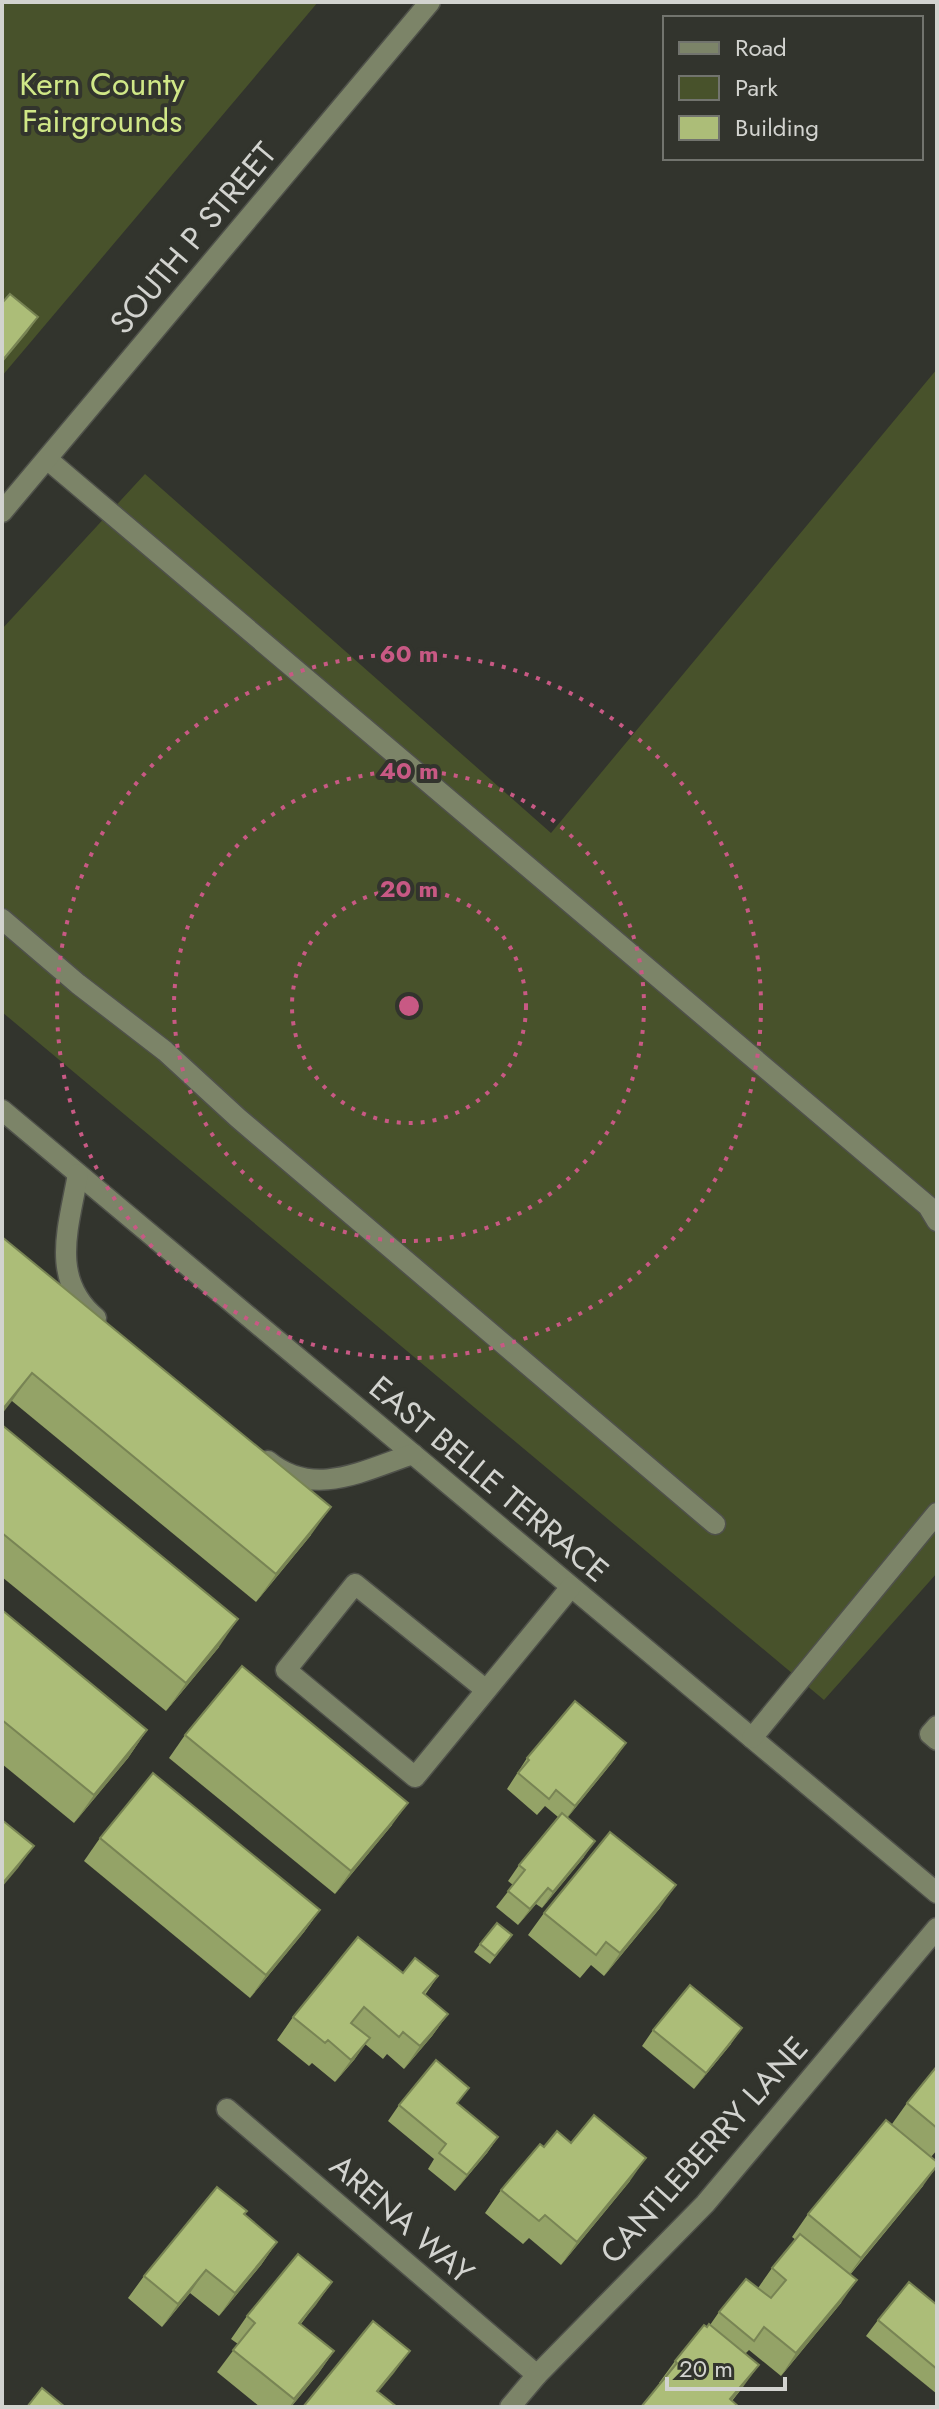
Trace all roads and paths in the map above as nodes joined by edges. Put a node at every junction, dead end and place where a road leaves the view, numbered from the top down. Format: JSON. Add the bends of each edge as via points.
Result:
{"nodes":[{"id":1,"x":430,"y":2,"type":"edge"},
{"id":2,"x":47,"y":459,"type":"junction"},
{"id":3,"x":2,"y":512,"type":"edge"},
{"id":4,"x":2,"y":919,"type":"edge"},
{"id":5,"x":2,"y":1110,"type":"edge"},
{"id":6,"x":78,"y":1174,"type":"junction"},
{"id":7,"x":937,"y":1221,"type":"edge"},
{"id":8,"x":114,"y":1334,"type":"edge"},
{"id":9,"x":249,"y":1446,"type":"edge"},
{"id":10,"x":413,"y":1454,"type":"junction"},
{"id":11,"x":937,"y":1513,"type":"edge"},
{"id":12,"x":715,"y":1524,"type":"dead end"},
{"id":13,"x":571,"y":1587,"type":"junction"},
{"id":14,"x":486,"y":1690,"type":"junction"},
{"id":15,"x":937,"y":1726,"type":"edge"},
{"id":16,"x":752,"y":1738,"type":"junction"},
{"id":17,"x":937,"y":1740,"type":"edge"},
{"id":18,"x":937,"y":1893,"type":"edge"},
{"id":19,"x":937,"y":1928,"type":"edge"},
{"id":20,"x":227,"y":2109,"type":"dead end"},
{"id":21,"x":537,"y":2375,"type":"junction"},
{"id":22,"x":510,"y":2407,"type":"edge"}],
"edges":[{"from":1,"to":2,"type":"street","name":"SOUTH P STREET"},
{"from":2,"to":3,"type":"street","name":"SOUTH P STREET"},
{"from":2,"to":7,"type":"street","via":[[928,1206]]},
{"from":4,"to":12,"type":"street","via":[[165,1051]]},
{"from":5,"to":6,"type":"street","name":"EAST BELLE TERRACE"},
{"from":6,"to":8,"type":"street","via":[[66,1269],[72,1292]]},
{"from":6,"to":10,"type":"street","name":"EAST BELLE TERRACE"},
{"from":9,"to":10,"type":"street","via":[[304,1481],[333,1480]]},
{"from":10,"to":13,"type":"street","name":"EAST BELLE TERRACE"},
{"from":11,"to":16,"type":"street"},
{"from":13,"to":14,"type":"street"},
{"from":13,"to":16,"type":"street","name":"EAST BELLE TERRACE"},
{"from":14,"to":14,"type":"street","via":[[415,1777],[286,1670],[355,1584]]},
{"from":15,"to":17,"type":"street","via":[[930,1734]]},
{"from":16,"to":18,"type":"street","name":"EAST BELLE TERRACE"},
{"from":19,"to":21,"type":"street","name":"CANTLEBERRY LANE","via":[[705,2204]]},
{"from":20,"to":21,"type":"street","name":"ARENA WAY"},
{"from":21,"to":22,"type":"street","name":"CANTLEBERRY LANE"}]}
